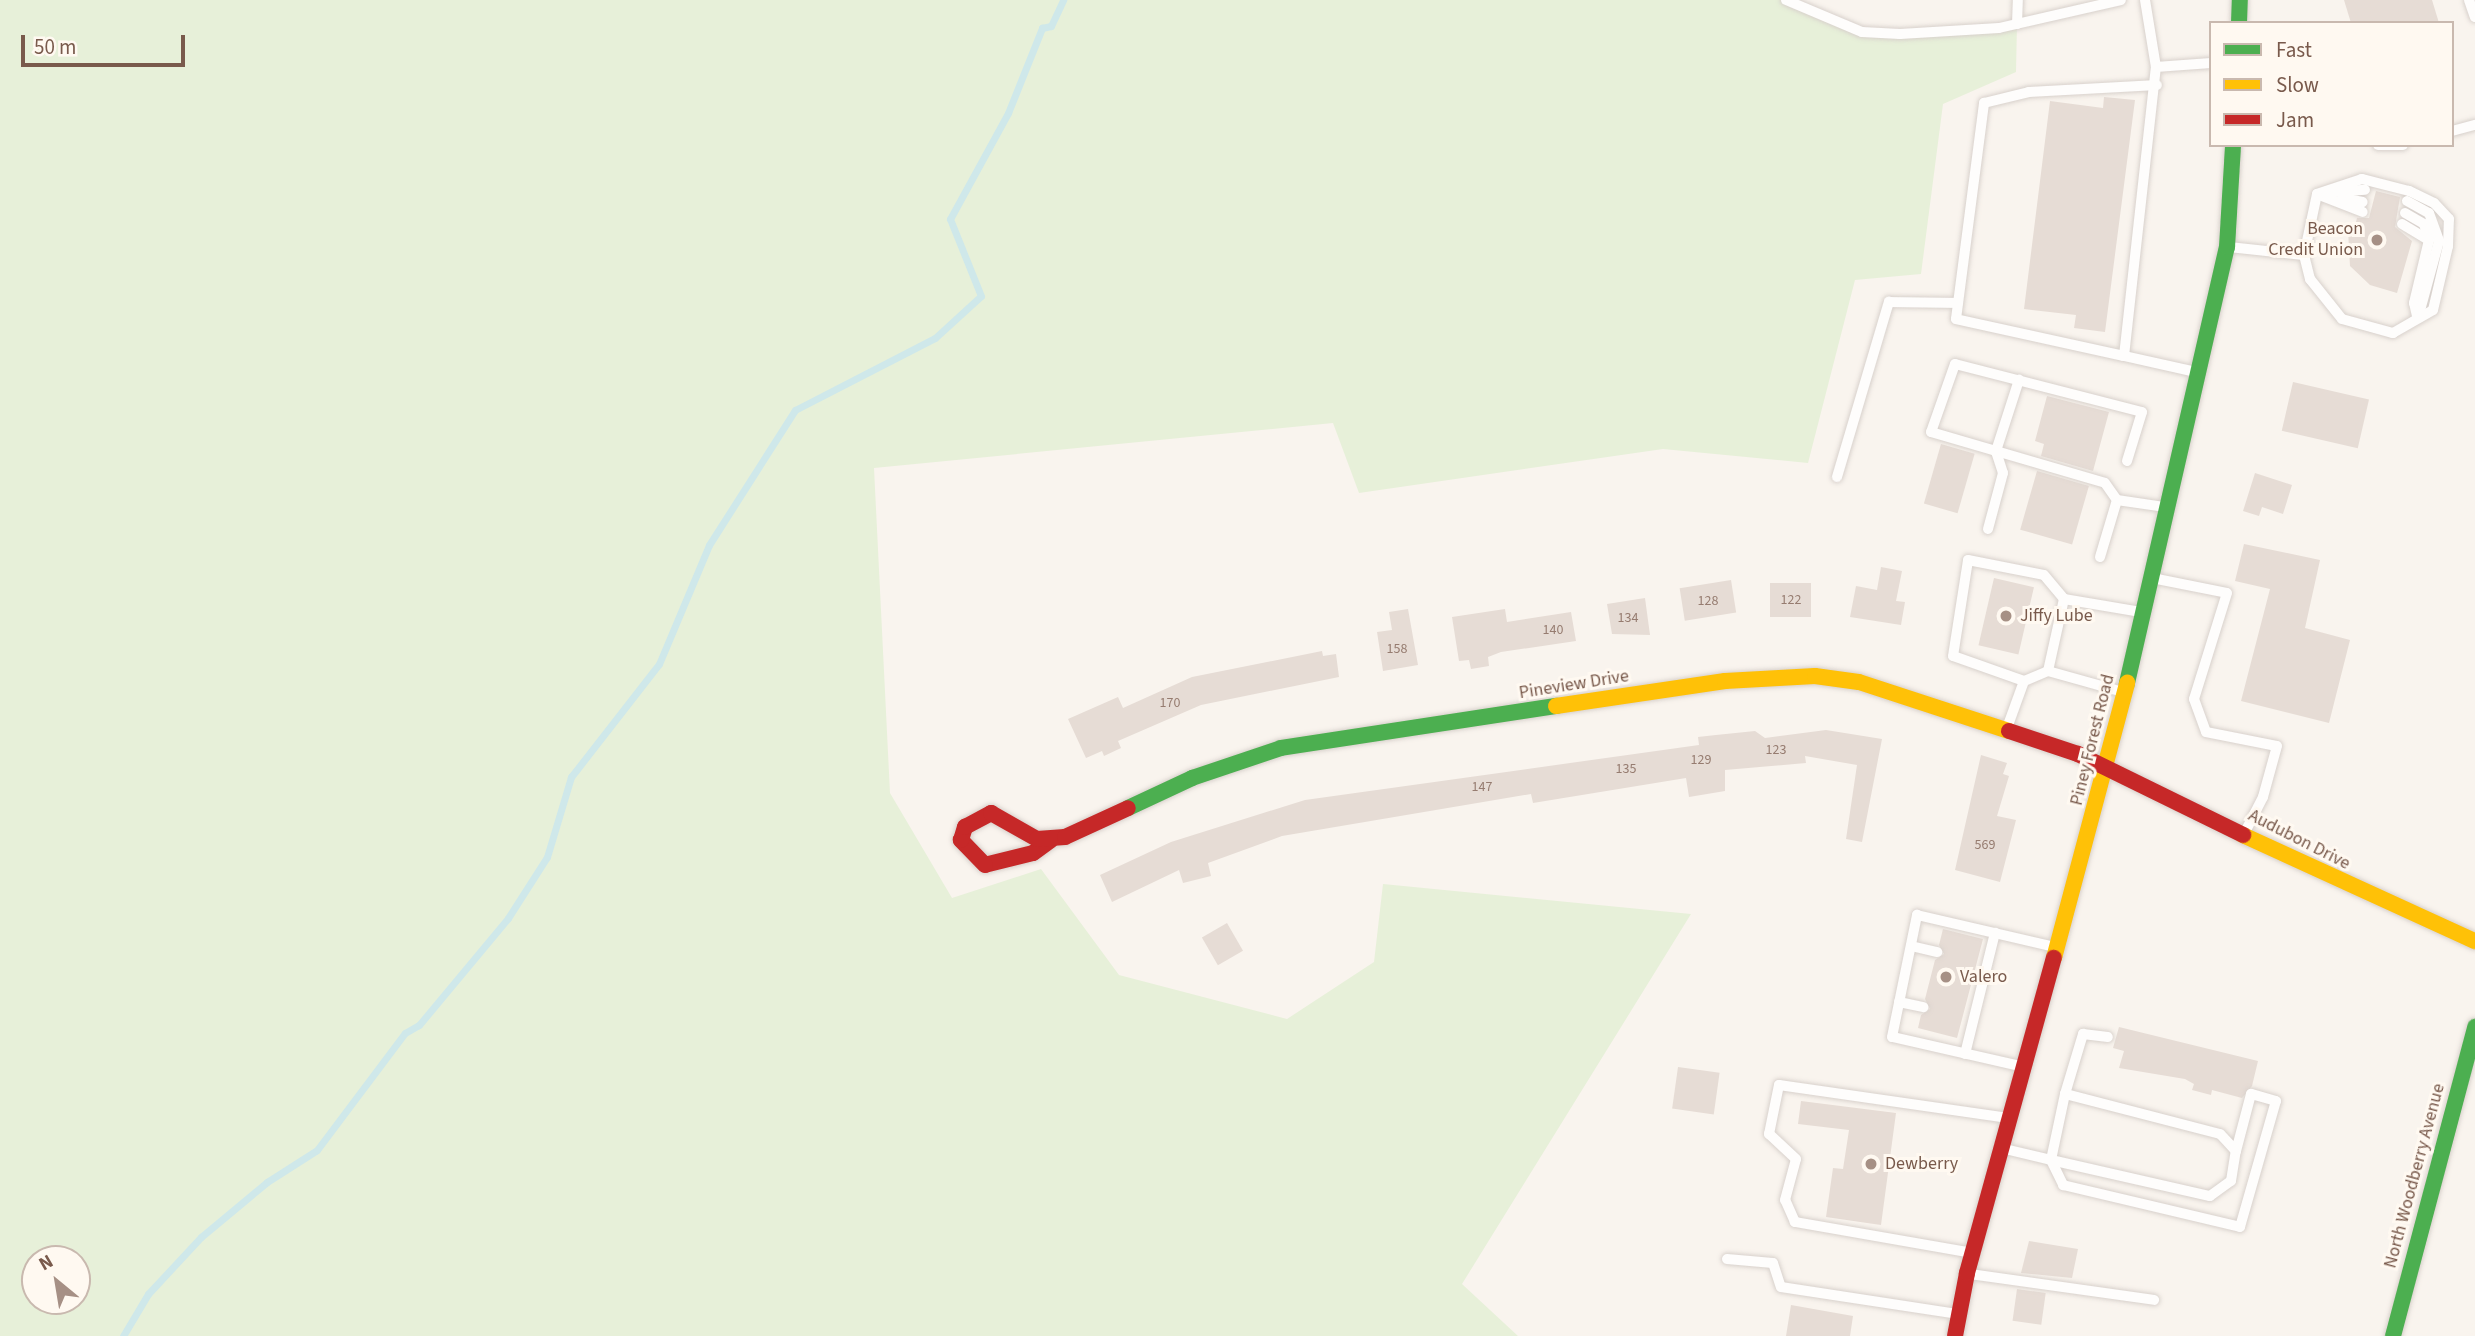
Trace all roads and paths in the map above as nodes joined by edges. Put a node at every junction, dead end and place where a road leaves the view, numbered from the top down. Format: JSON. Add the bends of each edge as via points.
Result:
{"nodes":[{"id":1,"x":1786,"y":0,"type":"edge"},
{"id":2,"x":2018,"y":0,"type":"edge"},
{"id":3,"x":2121,"y":0,"type":"edge"},
{"id":4,"x":2145,"y":0,"type":"edge"},
{"id":5,"x":2240,"y":0,"type":"edge"},
{"id":6,"x":2469,"y":0,"type":"edge"},
{"id":7,"x":2089,"y":4,"type":"edge"},
{"id":8,"x":2475,"y":17,"type":"edge"},
{"id":9,"x":2239,"y":21,"type":"edge"},
{"id":10,"x":2017,"y":24,"type":"junction"},
{"id":11,"x":2209,"y":63,"type":"edge"},
{"id":12,"x":2155,"y":67,"type":"junction"},
{"id":13,"x":2157,"y":85,"type":"junction"},
{"id":14,"x":2475,"y":125,"type":"edge"},
{"id":15,"x":2454,"y":130,"type":"edge"},
{"id":16,"x":2232,"y":147,"type":"edge"},
{"id":17,"x":2365,"y":190,"type":"dead end"},
{"id":18,"x":2317,"y":194,"type":"junction"},
{"id":19,"x":2363,"y":207,"type":"dead end"},
{"id":20,"x":2227,"y":247,"type":"junction"},
{"id":21,"x":2304,"y":256,"type":"junction"},
{"id":22,"x":1958,"y":303,"type":"junction"},
{"id":23,"x":2418,"y":318,"type":"junction"},
{"id":24,"x":2124,"y":356,"type":"junction"},
{"id":25,"x":2200,"y":373,"type":"junction"},
{"id":26,"x":2019,"y":380,"type":"junction"},
{"id":27,"x":1996,"y":451,"type":"junction"},
{"id":28,"x":2127,"y":461,"type":"dead end"},
{"id":29,"x":1837,"y":477,"type":"dead end"},
{"id":30,"x":2117,"y":500,"type":"junction"},
{"id":31,"x":2168,"y":508,"type":"junction"},
{"id":32,"x":1988,"y":529,"type":"dead end"},
{"id":33,"x":2100,"y":557,"type":"dead end"},
{"id":34,"x":2151,"y":578,"type":"junction"},
{"id":35,"x":2064,"y":600,"type":"junction"},
{"id":36,"x":2143,"y":612,"type":"junction"},
{"id":37,"x":2048,"y":671,"type":"junction"},
{"id":38,"x":2024,"y":681,"type":"junction"},
{"id":39,"x":2125,"y":693,"type":"junction"},
{"id":40,"x":2007,"y":729,"type":"junction"},
{"id":41,"x":2108,"y":768,"type":"junction"},
{"id":42,"x":2244,"y":834,"type":"junction"},
{"id":43,"x":1051,"y":840,"type":"junction"},
{"id":44,"x":1995,"y":933,"type":"junction"},
{"id":45,"x":2475,"y":941,"type":"edge"},
{"id":46,"x":1911,"y":947,"type":"junction"},
{"id":47,"x":2056,"y":947,"type":"junction"},
{"id":48,"x":1937,"y":952,"type":"dead end"},
{"id":49,"x":1899,"y":1002,"type":"junction"},
{"id":50,"x":1923,"y":1007,"type":"dead end"},
{"id":51,"x":2475,"y":1027,"type":"edge"},
{"id":52,"x":2108,"y":1037,"type":"dead end"},
{"id":53,"x":1965,"y":1054,"type":"junction"},
{"id":54,"x":2024,"y":1067,"type":"junction"},
{"id":55,"x":2065,"y":1094,"type":"junction"},
{"id":56,"x":2010,"y":1118,"type":"junction"},
{"id":57,"x":2002,"y":1148,"type":"junction"},
{"id":58,"x":2236,"y":1151,"type":"junction"},
{"id":59,"x":2051,"y":1160,"type":"junction"},
{"id":60,"x":1973,"y":1253,"type":"junction"},
{"id":61,"x":1727,"y":1259,"type":"dead end"},
{"id":62,"x":1967,"y":1273,"type":"junction"},
{"id":63,"x":2154,"y":1300,"type":"dead end"},
{"id":64,"x":1959,"y":1314,"type":"junction"},
{"id":65,"x":1955,"y":1336,"type":"edge"},
{"id":66,"x":2393,"y":1336,"type":"edge"}],
"edges":[{"from":1,"to":10,"type":"lane","via":[[1862,32]]},
{"from":2,"to":10,"type":"lane"},
{"from":3,"to":7,"type":"lane"},
{"from":4,"to":12,"type":"lane"},
{"from":5,"to":9,"type":"street"},
{"from":6,"to":8,"type":"lane"},
{"from":7,"to":10,"type":"lane"},
{"from":11,"to":12,"type":"lane"},
{"from":12,"to":13,"type":"lane"},
{"from":13,"to":22,"type":"lane","via":[[2029,92],[1984,103]]},
{"from":13,"to":24,"type":"lane"},
{"from":14,"to":15,"type":"lane"},
{"from":16,"to":20,"type":"street","name":"Piney Forest Road"},
{"from":17,"to":18,"type":"lane"},
{"from":18,"to":19,"type":"lane"},
{"from":18,"to":21,"type":"lane"},
{"from":18,"to":23,"type":"lane","via":[[2362,179],[2409,191],[2434,203],[2449,219],[2448,246],[2433,310]]},
{"from":20,"to":21,"type":"lane"},
{"from":20,"to":25,"type":"street","name":"Piney Forest Road"},
{"from":21,"to":23,"type":"lane","via":[[2310,279],[2333,309],[2367,330],[2393,333]]},
{"from":22,"to":24,"type":"lane","via":[[1955,319]]},
{"from":22,"to":29,"type":"lane","via":[[1889,302]]},
{"from":23,"to":23,"type":"lane","via":[[2414,303],[2429,240],[2424,224],[2405,213],[2429,212],[2439,241]]},
{"from":24,"to":25,"type":"lane"},
{"from":25,"to":31,"type":"street","name":"Piney Forest Road"},
{"from":26,"to":27,"type":"lane"},
{"from":26,"to":27,"type":"lane","via":[[1955,364],[1931,432]]},
{"from":26,"to":28,"type":"lane","via":[[2142,412]]},
{"from":27,"to":30,"type":"lane","via":[[2105,482]]},
{"from":27,"to":32,"type":"lane","via":[[2003,473]]},
{"from":30,"to":31,"type":"lane"},
{"from":30,"to":33,"type":"lane"},
{"from":31,"to":34,"type":"street","name":"Piney Forest Road"},
{"from":34,"to":36,"type":"street","name":"Piney Forest Road"},
{"from":34,"to":42,"type":"lane","via":[[2227,593],[2194,699],[2206,732],[2277,746],[2263,797]]},
{"from":35,"to":36,"type":"lane"},
{"from":35,"to":37,"type":"lane"},
{"from":35,"to":38,"type":"lane","via":[[2044,575],[1968,560],[1953,656]]},
{"from":36,"to":39,"type":"street","name":"Piney Forest Road"},
{"from":37,"to":38,"type":"lane"},
{"from":37,"to":39,"type":"lane"},
{"from":38,"to":40,"type":"lane"},
{"from":39,"to":41,"type":"street","name":"Piney Forest Road"},
{"from":40,"to":41,"type":"street","name":"Pineview Drive"},
{"from":40,"to":43,"type":"street","name":"Pineview Drive","via":[[1859,682],[1815,676],[1747,678],[1281,748],[1192,778]]},
{"from":41,"to":42,"type":"street","name":"Audubon Drive"},
{"from":41,"to":47,"type":"street","name":"Piney Forest Road"},
{"from":42,"to":45,"type":"street","name":"Audubon Drive"},
{"from":43,"to":43,"type":"street","name":"Pineview Drive","via":[[1021,833],[991,813],[965,827],[961,840],[985,865],[1033,853]]},
{"from":44,"to":46,"type":"lane","via":[[1917,915]]},
{"from":44,"to":47,"type":"lane"},
{"from":44,"to":53,"type":"lane","via":[[1982,961]]},
{"from":46,"to":48,"type":"lane"},
{"from":46,"to":49,"type":"lane"},
{"from":47,"to":54,"type":"street","name":"Piney Forest Road"},
{"from":49,"to":50,"type":"lane"},
{"from":49,"to":53,"type":"lane","via":[[1892,1037]]},
{"from":51,"to":66,"type":"street","name":"North Woodberry Avenue"},
{"from":52,"to":55,"type":"lane","via":[[2083,1034]]},
{"from":53,"to":54,"type":"lane"},
{"from":54,"to":56,"type":"street","name":"Piney Forest Road"},
{"from":55,"to":58,"type":"lane","via":[[2220,1134]]},
{"from":55,"to":59,"type":"lane"},
{"from":56,"to":57,"type":"street","name":"Piney Forest Road"},
{"from":56,"to":60,"type":"lane","via":[[1942,1104],[1779,1086],[1769,1134],[1796,1159],[1785,1200],[1795,1222]]},
{"from":57,"to":59,"type":"lane"},
{"from":57,"to":60,"type":"street","name":"Piney Forest Road"},
{"from":58,"to":59,"type":"lane","via":[[2231,1181],[2210,1196]]},
{"from":58,"to":59,"type":"lane","via":[[2251,1094],[2276,1101],[2240,1227],[2063,1185]]},
{"from":60,"to":62,"type":"street","name":"Piney Forest Road"},
{"from":61,"to":64,"type":"lane","via":[[1773,1264],[1781,1287]]},
{"from":62,"to":63,"type":"lane"},
{"from":62,"to":64,"type":"street","name":"Piney Forest Road"},
{"from":64,"to":65,"type":"street","name":"Piney Forest Road"}]}
